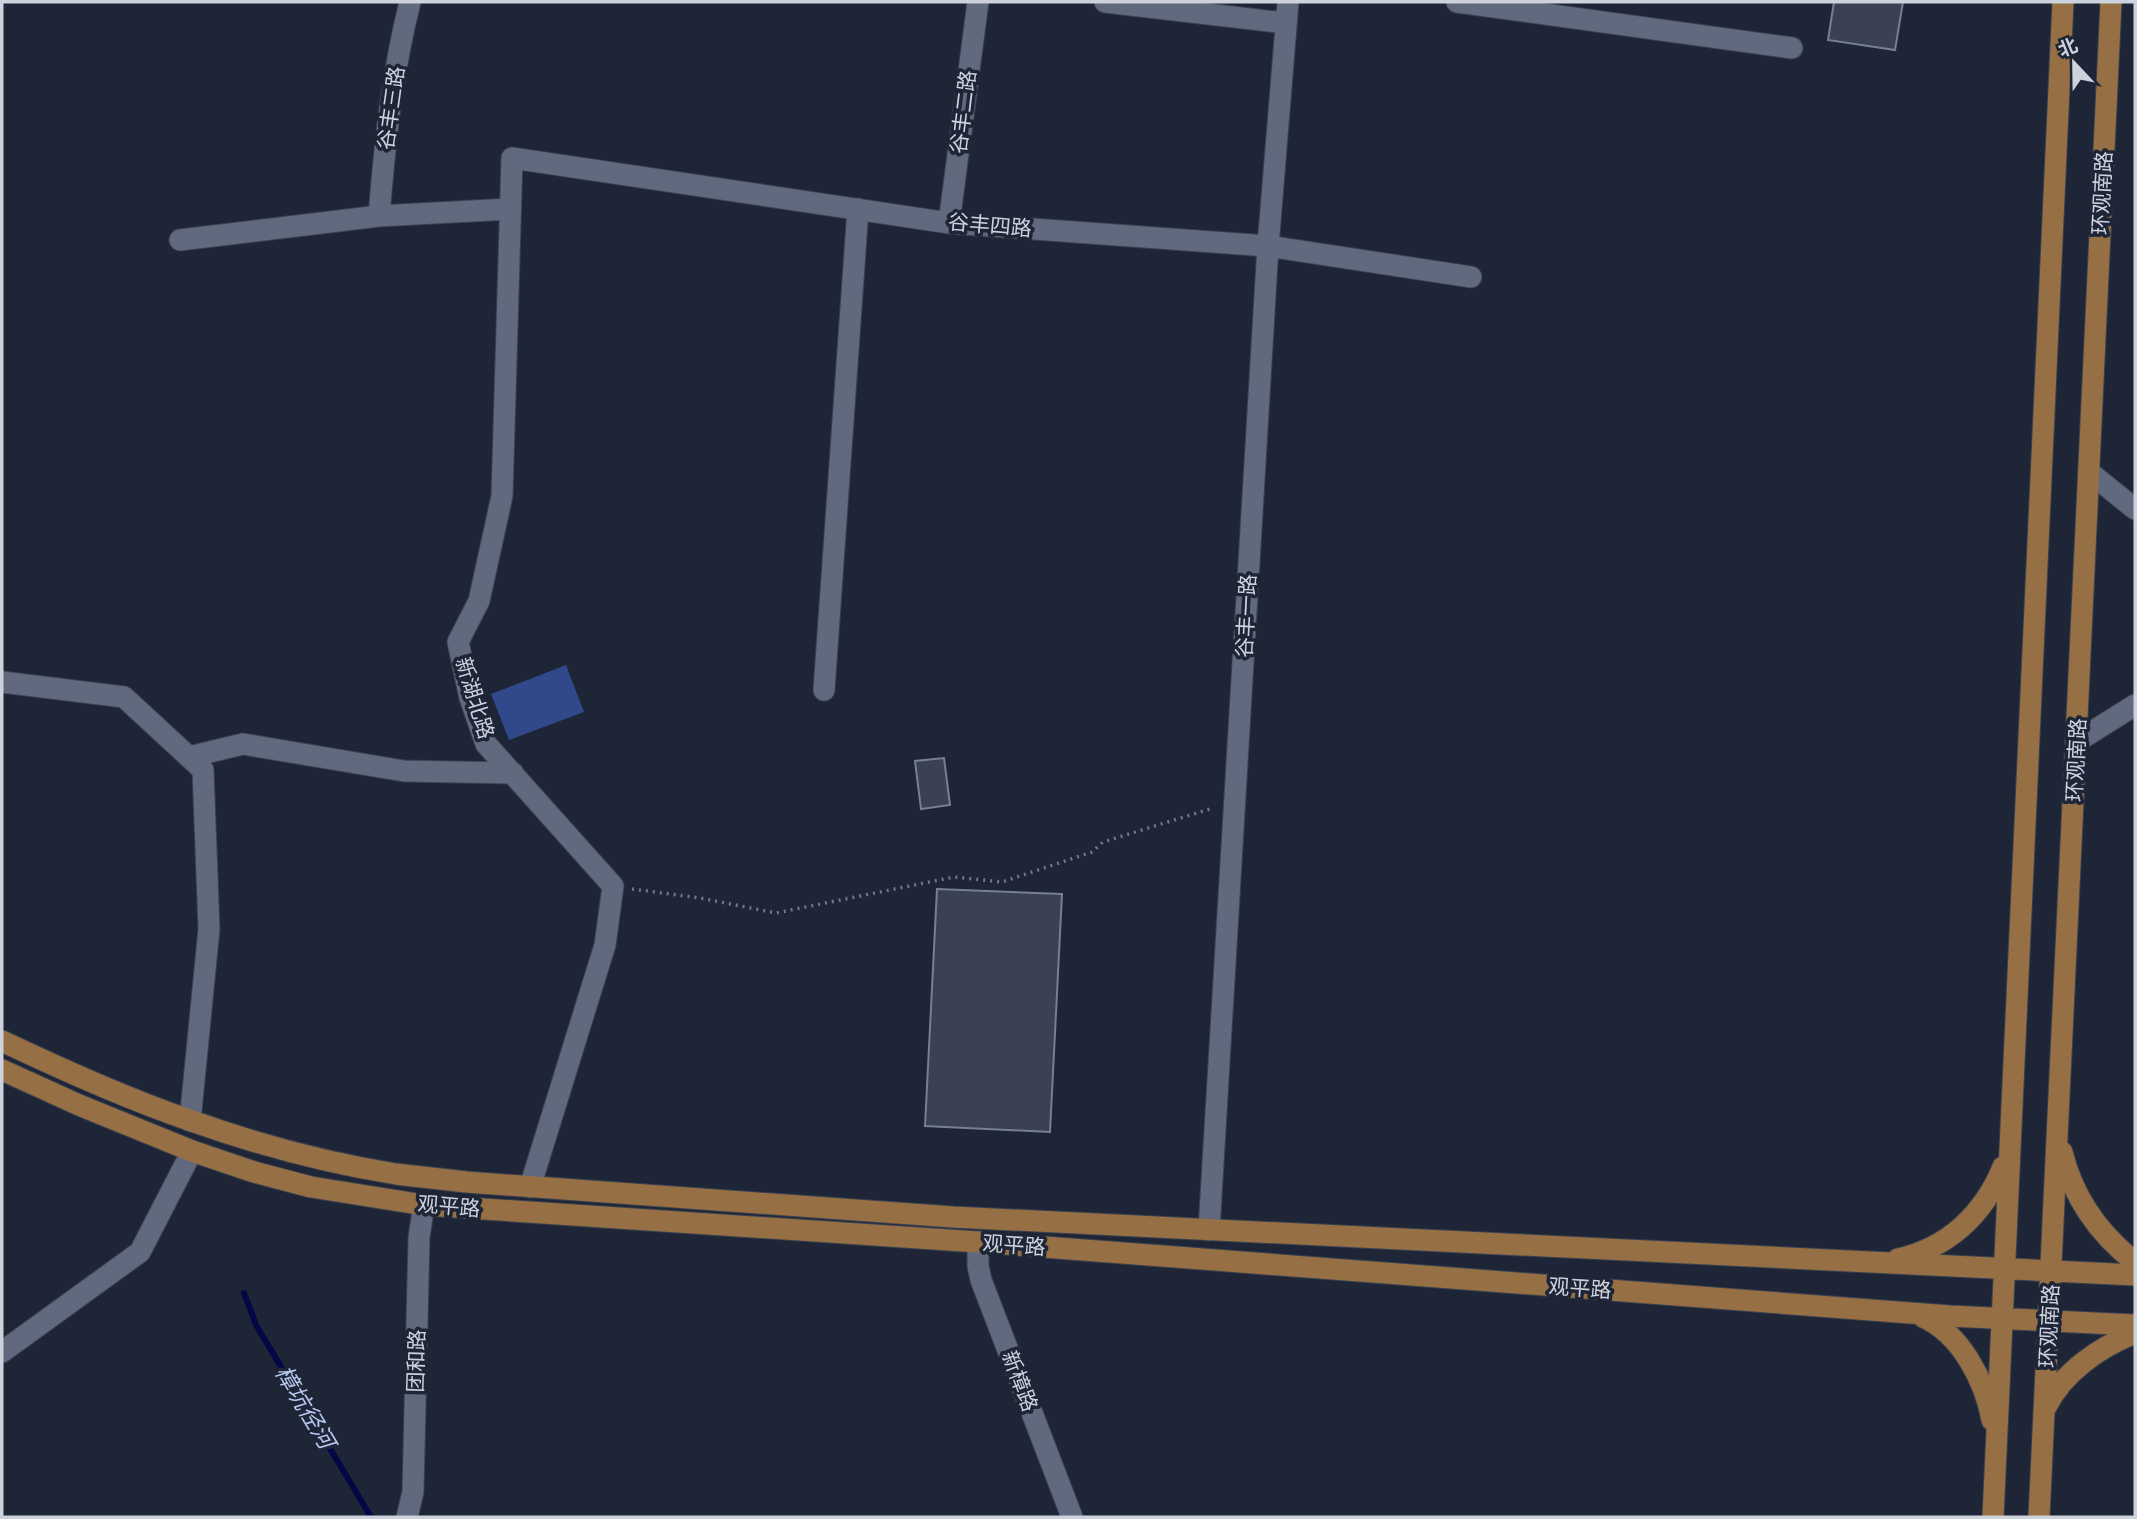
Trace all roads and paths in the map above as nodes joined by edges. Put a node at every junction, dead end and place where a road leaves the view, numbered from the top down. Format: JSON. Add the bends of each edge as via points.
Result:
{"nodes":[{"id":1,"x":410,"y":2,"type":"edge"},
{"id":2,"x":978,"y":2,"type":"edge"},
{"id":3,"x":1105,"y":2,"type":"edge"},
{"id":4,"x":1457,"y":2,"type":"edge"},
{"id":5,"x":2063,"y":2,"type":"edge"},
{"id":6,"x":2111,"y":2,"type":"edge"},
{"id":7,"x":1286,"y":12,"type":"edge"},
{"id":8,"x":1791,"y":48,"type":"dead end"},
{"id":9,"x":512,"y":158,"type":"joint"},
{"id":10,"x":510,"y":209,"type":"junction"},
{"id":11,"x":858,"y":209,"type":"junction"},
{"id":12,"x":379,"y":216,"type":"junction"},
{"id":13,"x":949,"y":223,"type":"junction"},
{"id":14,"x":180,"y":240,"type":"dead end"},
{"id":15,"x":1268,"y":246,"type":"junction"},
{"id":16,"x":1471,"y":277,"type":"dead end"},
{"id":17,"x":2089,"y":472,"type":"junction"},
{"id":18,"x":2135,"y":509,"type":"edge"},
{"id":19,"x":2,"y":682,"type":"edge"},
{"id":20,"x":824,"y":690,"type":"dead end"},
{"id":21,"x":2135,"y":705,"type":"edge"},
{"id":22,"x":2076,"y":742,"type":"junction"},
{"id":23,"x":189,"y":757,"type":"junction"},
{"id":24,"x":513,"y":773,"type":"junction"},
{"id":25,"x":1235,"y":801,"type":"junction"},
{"id":26,"x":613,"y":886,"type":"junction"},
{"id":27,"x":2,"y":1041,"type":"edge"},
{"id":28,"x":2,"y":1070,"type":"edge"},
{"id":29,"x":190,"y":1121,"type":"junction"},
{"id":30,"x":2058,"y":1134,"type":"junction"},
{"id":31,"x":192,"y":1151,"type":"junction"},
{"id":32,"x":2009,"y":1153,"type":"junction"},
{"id":33,"x":530,"y":1187,"type":"junction"},
{"id":34,"x":424,"y":1205,"type":"junction"},
{"id":35,"x":1209,"y":1230,"type":"junction"},
{"id":36,"x":978,"y":1242,"type":"junction"},
{"id":37,"x":2135,"y":1262,"type":"edge"},
{"id":38,"x":1879,"y":1263,"type":"junction"},
{"id":39,"x":2004,"y":1269,"type":"junction"},
{"id":40,"x":2052,"y":1271,"type":"junction"},
{"id":41,"x":2135,"y":1275,"type":"edge"},
{"id":42,"x":1915,"y":1314,"type":"junction"},
{"id":43,"x":2003,"y":1318,"type":"junction"},
{"id":44,"x":2049,"y":1321,"type":"junction"},
{"id":45,"x":2135,"y":1325,"type":"edge"},
{"id":46,"x":2135,"y":1333,"type":"edge"},
{"id":47,"x":2,"y":1352,"type":"edge"},
{"id":48,"x":2045,"y":1408,"type":"junction"},
{"id":49,"x":1997,"y":1445,"type":"junction"},
{"id":50,"x":407,"y":1517,"type":"edge"},
{"id":51,"x":1072,"y":1517,"type":"edge"},
{"id":52,"x":1993,"y":1517,"type":"edge"},
{"id":53,"x":2039,"y":1517,"type":"edge"}],
"edges":[{"from":1,"to":12,"type":"street","name":"谷丰三路","via":[[386,128]]},
{"from":2,"to":13,"type":"street","name":"谷丰二路"},
{"from":3,"to":7,"type":"street"},
{"from":4,"to":8,"type":"street"},
{"from":5,"to":32,"type":"main road"},
{"from":6,"to":17,"type":"main road","name":"环观南路"},
{"from":7,"to":15,"type":"street","name":"谷丰一路"},
{"from":9,"to":10,"type":"street","name":"新湖北路"},
{"from":9,"to":11,"type":"street","name":"谷丰四路"},
{"from":10,"to":12,"type":"street"},
{"from":10,"to":24,"type":"street","name":"新湖北路","via":[[502,496],[479,601],[458,642],[486,744]]},
{"from":11,"to":13,"type":"street","name":"谷丰四路"},
{"from":11,"to":20,"type":"street"},
{"from":12,"to":14,"type":"street"},
{"from":13,"to":15,"type":"street","name":"谷丰四路"},
{"from":15,"to":16,"type":"street","name":"谷丰四路"},
{"from":15,"to":25,"type":"street","name":"谷丰一路"},
{"from":17,"to":18,"type":"street"},
{"from":17,"to":22,"type":"main road","name":"环观南路"},
{"from":19,"to":23,"type":"street","via":[[124,697]]},
{"from":21,"to":22,"type":"street"},
{"from":22,"to":30,"type":"main road","name":"环观南路"},
{"from":23,"to":24,"type":"street","via":[[243,744],[404,771]]},
{"from":23,"to":29,"type":"street","via":[[203,770],[209,929]]},
{"from":24,"to":26,"type":"street","name":"新湖北路"},
{"from":25,"to":26,"type":"path","via":[[1103,842],[1092,852],[1002,882],[954,877],[776,914]]},
{"from":25,"to":35,"type":"street","name":"谷丰一路"},
{"from":26,"to":33,"type":"street","via":[[605,945]]},
{"from":27,"to":29,"type":"main road","name":"观平路"},
{"from":28,"to":31,"type":"main road","name":"观平路"},
{"from":29,"to":33,"type":"main road","name":"观平路","via":[[272,1146],[397,1174]]},
{"from":30,"to":37,"type":"main road","via":[[2065,1164],[2089,1213]]},
{"from":30,"to":40,"type":"main road","name":"环观南路"},
{"from":31,"to":34,"type":"main road","name":"观平路","via":[[311,1187]]},
{"from":31,"to":47,"type":"street","via":[[140,1252]]},
{"from":32,"to":38,"type":"main road","via":[[1996,1185],[1964,1227],[1912,1256]]},
{"from":32,"to":39,"type":"main road"},
{"from":33,"to":35,"type":"main road","name":"观平路"},
{"from":34,"to":36,"type":"main road","name":"观平路"},
{"from":34,"to":50,"type":"street","name":"团和路","via":[[419,1237],[413,1492]]},
{"from":35,"to":38,"type":"main road","name":"观平路"},
{"from":36,"to":42,"type":"main road","name":"观平路"},
{"from":36,"to":51,"type":"street","name":"新樟路","via":[[981,1280]]},
{"from":38,"to":39,"type":"main road","name":"观平路"},
{"from":39,"to":40,"type":"main road","name":"观平路"},
{"from":39,"to":43,"type":"main road"},
{"from":40,"to":41,"type":"main road","name":"观平路"},
{"from":40,"to":44,"type":"main road","name":"环观南路"},
{"from":42,"to":43,"type":"main road","name":"观平路"},
{"from":42,"to":49,"type":"main road","via":[[1949,1334],[1970,1364],[1985,1394]]},
{"from":43,"to":44,"type":"main road","name":"观平路"},
{"from":43,"to":49,"type":"main road"},
{"from":44,"to":45,"type":"main road","name":"观平路"},
{"from":44,"to":48,"type":"main road","name":"环观南路"},
{"from":46,"to":48,"type":"main road","via":[[2078,1368],[2052,1394]]},
{"from":48,"to":53,"type":"main road","name":"环观南路"},
{"from":49,"to":52,"type":"main road"}]}
